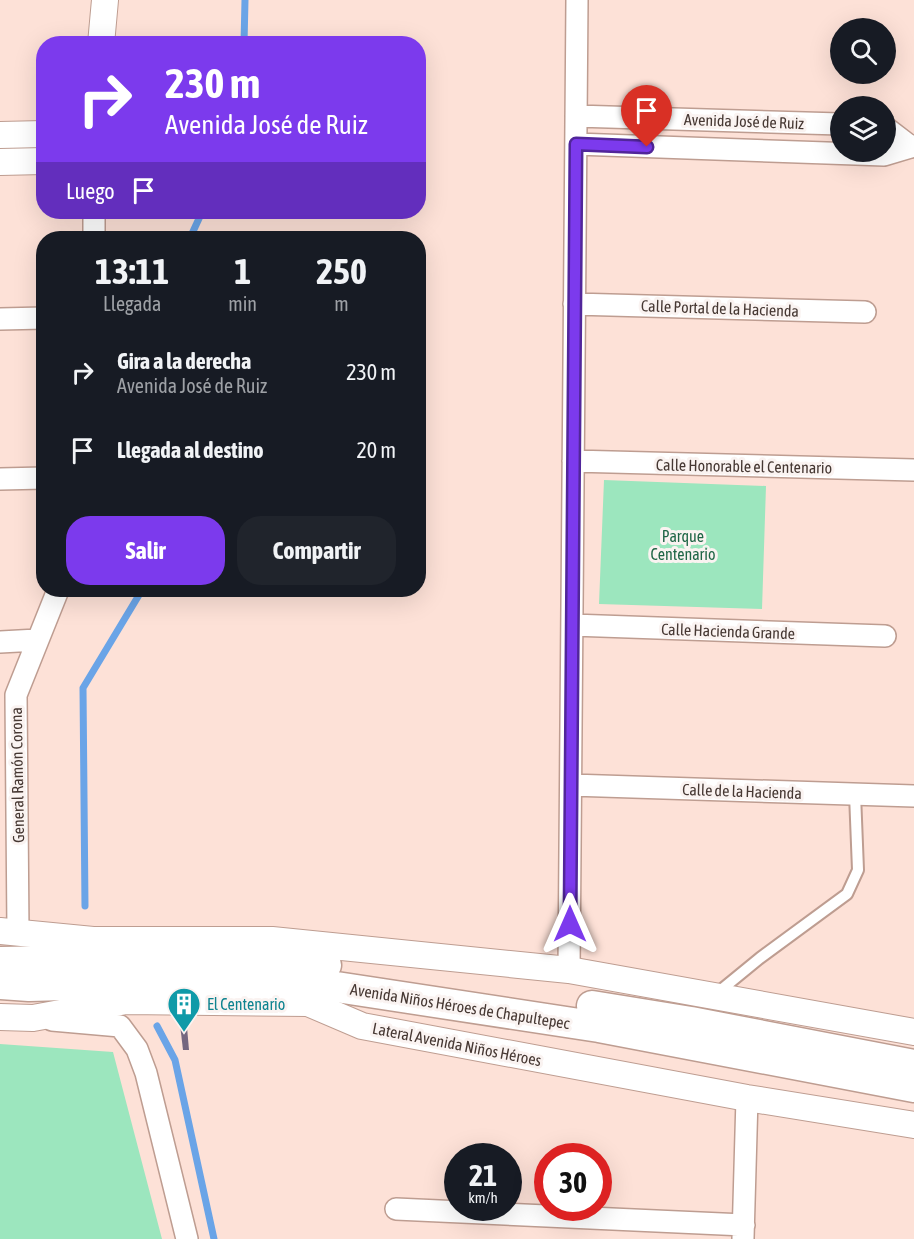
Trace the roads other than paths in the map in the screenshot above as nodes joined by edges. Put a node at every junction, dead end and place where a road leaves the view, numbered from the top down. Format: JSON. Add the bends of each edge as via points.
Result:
{"nodes":[{"id":1,"x":105,"y":0,"type":"edge"},
{"id":2,"x":577,"y":0,"type":"edge"},
{"id":3,"x":102,"y":36,"type":"edge"},
{"id":4,"x":576,"y":116,"type":"junction"},
{"id":5,"x":830,"y":124,"type":"edge"},
{"id":6,"x":36,"y":134,"type":"edge"},
{"id":7,"x":0,"y":135,"type":"edge"},
{"id":8,"x":896,"y":135,"type":"edge"},
{"id":9,"x":576,"y":144,"type":"junction"},
{"id":10,"x":912,"y":147,"type":"edge"},
{"id":11,"x":36,"y":161,"type":"edge"},
{"id":12,"x":0,"y":162,"type":"edge"},
{"id":13,"x":574,"y":304,"type":"junction"},
{"id":14,"x":865,"y":312,"type":"dead end"},
{"id":15,"x":36,"y":318,"type":"edge"},
{"id":16,"x":0,"y":319,"type":"edge"},
{"id":17,"x":573,"y":462,"type":"junction"},
{"id":18,"x":914,"y":470,"type":"edge"},
{"id":19,"x":36,"y":478,"type":"edge"},
{"id":20,"x":0,"y":479,"type":"edge"},
{"id":21,"x":55,"y":597,"type":"edge"},
{"id":22,"x":572,"y":625,"type":"junction"},
{"id":23,"x":885,"y":636,"type":"dead end"},
{"id":24,"x":37,"y":640,"type":"junction"},
{"id":25,"x":0,"y":642,"type":"edge"},
{"id":26,"x":571,"y":785,"type":"junction"},
{"id":27,"x":855,"y":794,"type":"junction"},
{"id":28,"x":914,"y":796,"type":"edge"},
{"id":29,"x":9,"y":932,"type":"edge"},
{"id":30,"x":0,"y":962,"type":"edge"},
{"id":31,"x":569,"y":970,"type":"junction"},
{"id":32,"x":0,"y":984,"type":"edge"},
{"id":33,"x":713,"y":997,"type":"junction"},
{"id":34,"x":0,"y":1017,"type":"edge"},
{"id":35,"x":33,"y":1018,"type":"junction"},
{"id":36,"x":914,"y":1032,"type":"edge"},
{"id":37,"x":914,"y":1065,"type":"edge"},
{"id":38,"x":914,"y":1087,"type":"edge"},
{"id":39,"x":747,"y":1098,"type":"junction"},
{"id":40,"x":914,"y":1125,"type":"edge"},
{"id":41,"x":396,"y":1209,"type":"dead end"},
{"id":42,"x":744,"y":1232,"type":"edge"},
{"id":43,"x":187,"y":1239,"type":"edge"}],
"edges":[{"from":1,"to":3,"type":"street"},
{"from":2,"to":4,"type":"street"},
{"from":4,"to":5,"type":"street","name":"Avenida José de Ruiz"},
{"from":4,"to":9,"type":"street"},
{"from":6,"to":7,"type":"street"},
{"from":8,"to":10,"type":"street","name":"Avenida José de Ruiz"},
{"from":9,"to":10,"type":"street","name":"Avenida José de Ruiz","via":[[884,155]]},
{"from":9,"to":13,"type":"street"},
{"from":11,"to":12,"type":"street"},
{"from":13,"to":14,"type":"street","name":"Calle Portal de la Hacienda"},
{"from":13,"to":17,"type":"street"},
{"from":15,"to":16,"type":"street"},
{"from":17,"to":18,"type":"street","name":"Calle Honorable el Centenario"},
{"from":17,"to":22,"type":"street"},
{"from":19,"to":20,"type":"street"},
{"from":21,"to":24,"type":"street","name":"General Ramón Corona"},
{"from":22,"to":23,"type":"street","name":"Calle Hacienda Grande"},
{"from":22,"to":26,"type":"street"},
{"from":24,"to":25,"type":"street"},
{"from":24,"to":29,"type":"street","name":"General Ramón Corona","via":[[16,695]]},
{"from":26,"to":27,"type":"street","name":"Calle de la Hacienda"},
{"from":26,"to":31,"type":"street"},
{"from":27,"to":28,"type":"street","name":"Calle de la Hacienda"},
{"from":27,"to":33,"type":"lane","via":[[858,870],[847,894]]},
{"from":29,"to":31,"type":"street","via":[[93,940],[272,940]]},
{"from":30,"to":37,"type":"main road","name":"Avenida Niños Héroes de Chapultepec","via":[[277,957],[691,1022]]},
{"from":31,"to":33,"type":"street"},
{"from":32,"to":38,"type":"main road","name":"Avenida Niños Héroes de Chapultepec","via":[[284,979],[599,1028]]},
{"from":33,"to":36,"type":"street"},
{"from":34,"to":35,"type":"street","name":"Lateral Avenida Niños Héroes"},
{"from":35,"to":39,"type":"street","name":"Lateral Avenida Niños Héroes","via":[[126,1001],[308,1003],[362,1026]]},
{"from":35,"to":43,"type":"street","via":[[120,1026],[137,1049],[147,1072]]},
{"from":39,"to":40,"type":"street","name":"Lateral Avenida Niños Héroes"},
{"from":39,"to":42,"type":"street"},
{"from":41,"to":42,"type":"street"}]}
